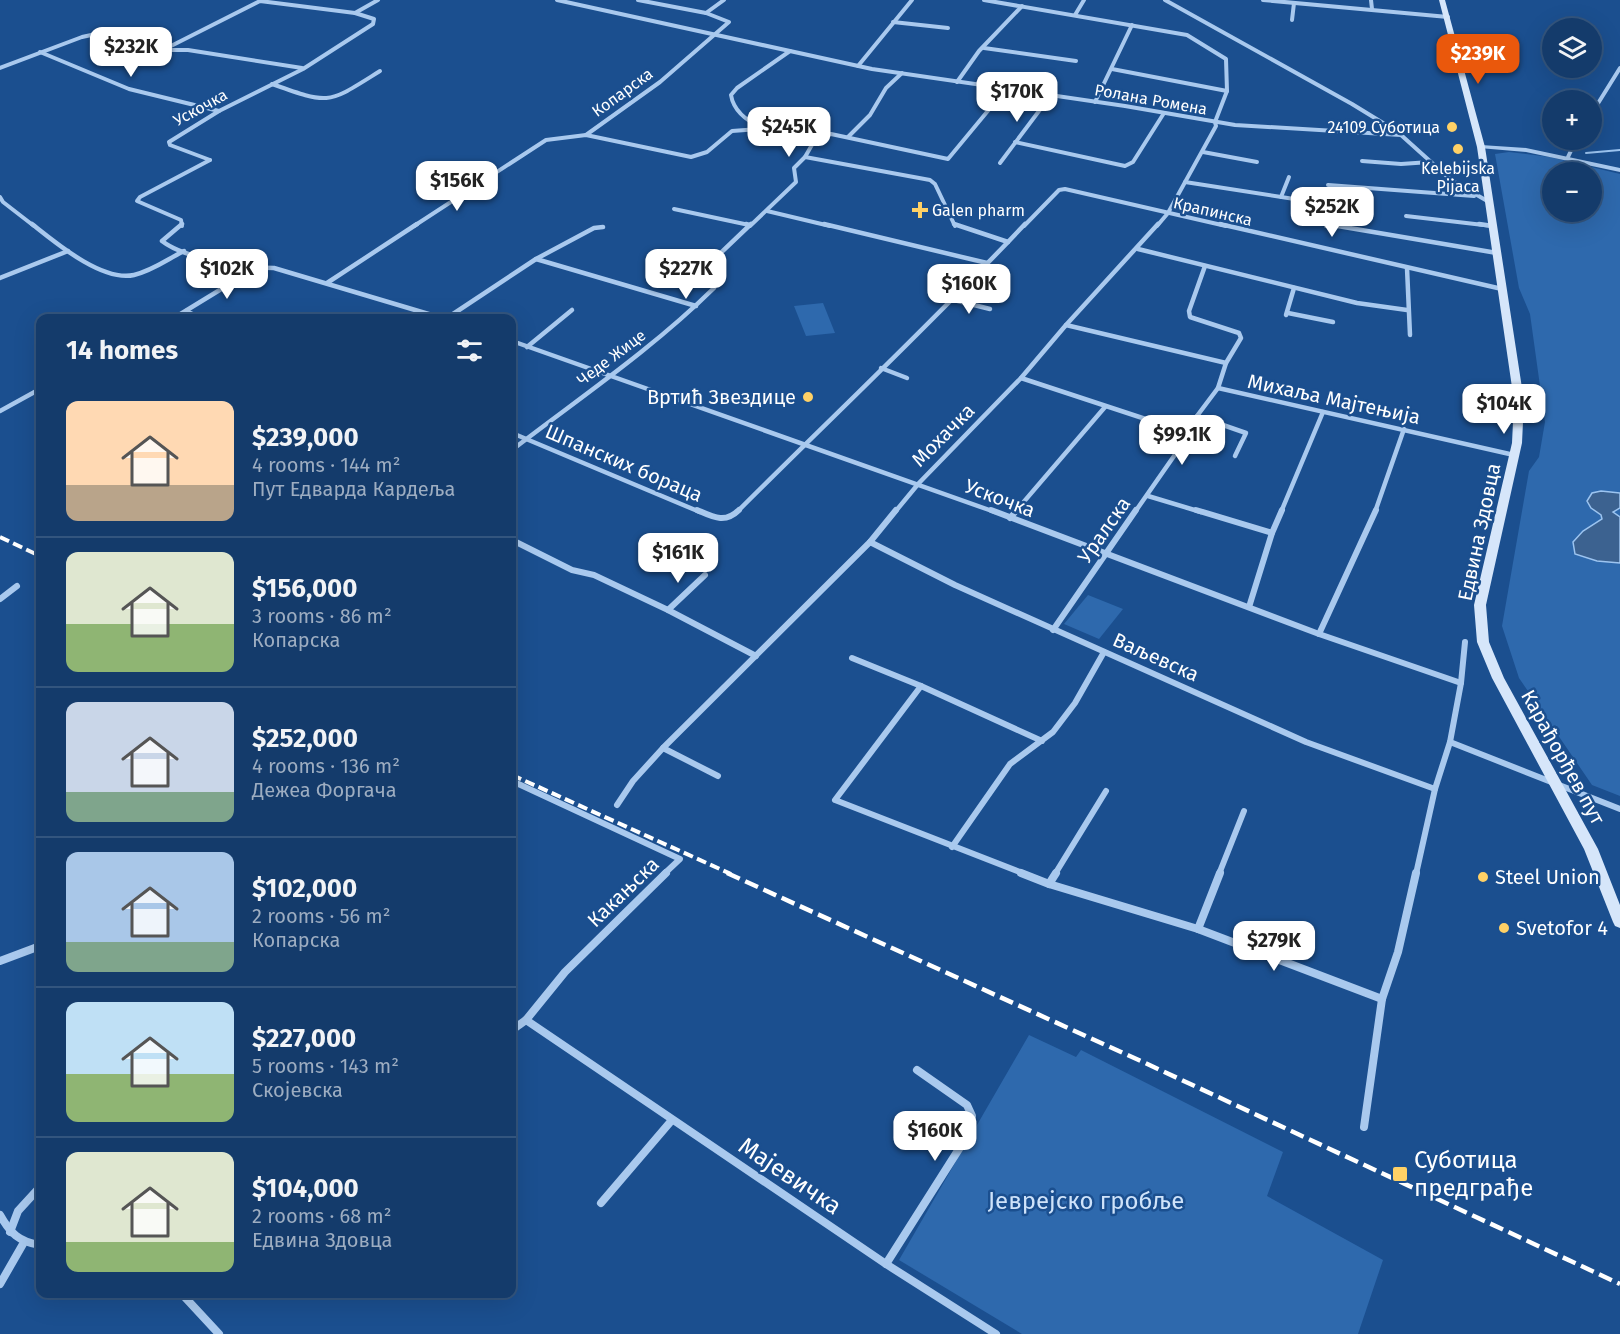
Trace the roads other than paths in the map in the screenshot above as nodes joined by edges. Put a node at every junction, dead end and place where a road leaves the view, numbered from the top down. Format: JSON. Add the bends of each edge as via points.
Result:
{"nodes":[{"id":1,"x":378,"y":0,"type":"edge"},
{"id":2,"x":557,"y":0,"type":"edge"},
{"id":3,"x":638,"y":0,"type":"edge"},
{"id":4,"x":724,"y":0,"type":"edge"},
{"id":5,"x":912,"y":0,"type":"edge"},
{"id":6,"x":984,"y":0,"type":"edge"},
{"id":7,"x":1084,"y":0,"type":"edge"},
{"id":8,"x":1165,"y":0,"type":"edge"},
{"id":9,"x":1263,"y":0,"type":"edge"},
{"id":10,"x":1371,"y":0,"type":"edge"},
{"id":11,"x":1442,"y":0,"type":"edge"},
{"id":12,"x":1294,"y":3,"type":"junction"},
{"id":13,"x":1022,"y":6,"type":"junction"},
{"id":14,"x":1372,"y":9,"type":"junction"},
{"id":15,"x":355,"y":13,"type":"junction"},
{"id":16,"x":706,"y":13,"type":"junction"},
{"id":17,"x":1075,"y":15,"type":"junction"},
{"id":18,"x":1448,"y":17,"type":"junction"},
{"id":19,"x":1292,"y":20,"type":"dead end"},
{"id":20,"x":893,"y":22,"type":"junction"},
{"id":21,"x":1132,"y":25,"type":"junction"},
{"id":22,"x":948,"y":28,"type":"dead end"},
{"id":23,"x":715,"y":36,"type":"junction"},
{"id":24,"x":984,"y":48,"type":"junction"},
{"id":25,"x":165,"y":49,"type":"junction"},
{"id":26,"x":790,"y":51,"type":"junction"},
{"id":27,"x":40,"y":52,"type":"junction"},
{"id":28,"x":1076,"y":60,"type":"dead end"},
{"id":29,"x":858,"y":66,"type":"junction"},
{"id":30,"x":0,"y":68,"type":"edge"},
{"id":31,"x":1620,"y":68,"type":"edge"},
{"id":32,"x":303,"y":69,"type":"junction"},
{"id":33,"x":1112,"y":69,"type":"junction"},
{"id":34,"x":380,"y":71,"type":"dead end"},
{"id":35,"x":902,"y":74,"type":"junction"},
{"id":36,"x":957,"y":82,"type":"junction"},
{"id":37,"x":272,"y":84,"type":"junction"},
{"id":38,"x":1006,"y":89,"type":"junction"},
{"id":39,"x":1227,"y":91,"type":"junction"},
{"id":40,"x":1051,"y":95,"type":"junction"},
{"id":41,"x":1602,"y":97,"type":"edge"},
{"id":42,"x":1095,"y":102,"type":"junction"},
{"id":43,"x":219,"y":111,"type":"junction"},
{"id":44,"x":1164,"y":113,"type":"junction"},
{"id":45,"x":1215,"y":122,"type":"junction"},
{"id":46,"x":759,"y":129,"type":"junction"},
{"id":47,"x":185,"y":132,"type":"junction"},
{"id":48,"x":586,"y":135,"type":"junction"},
{"id":49,"x":1401,"y":135,"type":"junction"},
{"id":50,"x":848,"y":137,"type":"junction"},
{"id":51,"x":813,"y":142,"type":"junction"},
{"id":52,"x":1015,"y":142,"type":"junction"},
{"id":53,"x":1481,"y":147,"type":"junction"},
{"id":54,"x":178,"y":148,"type":"junction"},
{"id":55,"x":1571,"y":150,"type":"edge"},
{"id":56,"x":1203,"y":153,"type":"junction"},
{"id":57,"x":805,"y":157,"type":"junction"},
{"id":58,"x":1568,"y":157,"type":"junction"},
{"id":59,"x":1362,"y":161,"type":"dead end"},
{"id":60,"x":1257,"y":162,"type":"dead end"},
{"id":61,"x":1430,"y":162,"type":"junction"},
{"id":62,"x":1000,"y":164,"type":"dead end"},
{"id":63,"x":1620,"y":170,"type":"edge"},
{"id":64,"x":1290,"y":177,"type":"dead end"},
{"id":65,"x":1185,"y":182,"type":"junction"},
{"id":66,"x":1328,"y":184,"type":"dead end"},
{"id":67,"x":1474,"y":196,"type":"junction"},
{"id":68,"x":0,"y":197,"type":"edge"},
{"id":69,"x":1281,"y":197,"type":"junction"},
{"id":70,"x":1489,"y":202,"type":"junction"},
{"id":71,"x":674,"y":209,"type":"dead end"},
{"id":72,"x":767,"y":210,"type":"junction"},
{"id":73,"x":1168,"y":213,"type":"junction"},
{"id":74,"x":1406,"y":216,"type":"dead end"},
{"id":75,"x":748,"y":225,"type":"junction"},
{"id":76,"x":1493,"y":226,"type":"junction"},
{"id":77,"x":603,"y":227,"type":"dead end"},
{"id":78,"x":1008,"y":242,"type":"junction"},
{"id":79,"x":1138,"y":249,"type":"junction"},
{"id":80,"x":68,"y":251,"type":"junction"},
{"id":81,"x":184,"y":251,"type":"junction"},
{"id":82,"x":1497,"y":254,"type":"junction"},
{"id":83,"x":536,"y":259,"type":"junction"},
{"id":84,"x":987,"y":263,"type":"junction"},
{"id":85,"x":1205,"y":266,"type":"junction"},
{"id":86,"x":239,"y":267,"type":"junction"},
{"id":87,"x":1407,"y":268,"type":"junction"},
{"id":88,"x":255,"y":269,"type":"junction"},
{"id":89,"x":0,"y":278,"type":"edge"},
{"id":90,"x":327,"y":284,"type":"junction"},
{"id":91,"x":228,"y":287,"type":"junction"},
{"id":92,"x":1294,"y":288,"type":"junction"},
{"id":93,"x":1502,"y":289,"type":"junction"},
{"id":94,"x":954,"y":300,"type":"junction"},
{"id":95,"x":696,"y":306,"type":"junction"},
{"id":96,"x":990,"y":309,"type":"dead end"},
{"id":97,"x":572,"y":310,"type":"dead end"},
{"id":98,"x":1407,"y":310,"type":"junction"},
{"id":99,"x":186,"y":311,"type":"junction"},
{"id":100,"x":181,"y":314,"type":"edge"},
{"id":101,"x":192,"y":314,"type":"edge"},
{"id":102,"x":428,"y":314,"type":"edge"},
{"id":103,"x":453,"y":314,"type":"edge"},
{"id":104,"x":1333,"y":322,"type":"dead end"},
{"id":105,"x":1066,"y":325,"type":"junction"},
{"id":106,"x":1410,"y":335,"type":"dead end"},
{"id":107,"x":516,"y":342,"type":"edge"},
{"id":108,"x":527,"y":346,"type":"junction"},
{"id":109,"x":1226,"y":363,"type":"junction"},
{"id":110,"x":881,"y":368,"type":"junction"},
{"id":111,"x":609,"y":376,"type":"junction"},
{"id":112,"x":907,"y":378,"type":"dead end"},
{"id":113,"x":1021,"y":378,"type":"junction"},
{"id":114,"x":1218,"y":388,"type":"junction"},
{"id":115,"x":36,"y":391,"type":"edge"},
{"id":116,"x":1105,"y":406,"type":"junction"},
{"id":117,"x":0,"y":411,"type":"edge"},
{"id":118,"x":1323,"y":412,"type":"junction"},
{"id":119,"x":1197,"y":416,"type":"junction"},
{"id":120,"x":1404,"y":429,"type":"junction"},
{"id":121,"x":1185,"y":432,"type":"junction"},
{"id":122,"x":516,"y":434,"type":"edge"},
{"id":123,"x":526,"y":438,"type":"junction"},
{"id":124,"x":807,"y":444,"type":"junction"},
{"id":125,"x":516,"y":447,"type":"edge"},
{"id":126,"x":1514,"y":455,"type":"junction"},
{"id":127,"x":1235,"y":456,"type":"dead end"},
{"id":128,"x":919,"y":483,"type":"junction"},
{"id":129,"x":1148,"y":496,"type":"junction"},
{"id":130,"x":1010,"y":518,"type":"junction"},
{"id":131,"x":1272,"y":533,"type":"junction"},
{"id":132,"x":516,"y":542,"type":"edge"},
{"id":133,"x":870,"y":542,"type":"junction"},
{"id":134,"x":1106,"y":555,"type":"junction"},
{"id":135,"x":705,"y":574,"type":"dead end"},
{"id":136,"x":17,"y":586,"type":"dead end"},
{"id":137,"x":0,"y":599,"type":"edge"},
{"id":138,"x":1249,"y":607,"type":"junction"},
{"id":139,"x":668,"y":610,"type":"junction"},
{"id":140,"x":1053,"y":630,"type":"junction"},
{"id":141,"x":1319,"y":634,"type":"junction"},
{"id":142,"x":1465,"y":642,"type":"dead end"},
{"id":143,"x":1104,"y":652,"type":"junction"},
{"id":144,"x":756,"y":656,"type":"junction"},
{"id":145,"x":852,"y":658,"type":"dead end"},
{"id":146,"x":1498,"y":678,"type":"joint"},
{"id":147,"x":1461,"y":683,"type":"junction"},
{"id":148,"x":921,"y":686,"type":"junction"},
{"id":149,"x":1042,"y":741,"type":"junction"},
{"id":150,"x":1450,"y":742,"type":"junction"},
{"id":151,"x":663,"y":748,"type":"junction"},
{"id":152,"x":718,"y":776,"type":"dead end"},
{"id":153,"x":516,"y":783,"type":"edge"},
{"id":154,"x":1558,"y":786,"type":"junction"},
{"id":155,"x":1435,"y":789,"type":"junction"},
{"id":156,"x":1106,"y":791,"type":"dead end"},
{"id":157,"x":617,"y":805,"type":"dead end"},
{"id":158,"x":1620,"y":809,"type":"edge"},
{"id":159,"x":1244,"y":811,"type":"dead end"},
{"id":160,"x":952,"y":847,"type":"junction"},
{"id":161,"x":1049,"y":884,"type":"junction"},
{"id":162,"x":1620,"y":921,"type":"edge"},
{"id":163,"x":1198,"y":929,"type":"junction"},
{"id":164,"x":36,"y":948,"type":"edge"},
{"id":165,"x":0,"y":961,"type":"edge"},
{"id":166,"x":1382,"y":999,"type":"junction"},
{"id":167,"x":526,"y":1020,"type":"junction"},
{"id":168,"x":516,"y":1027,"type":"edge"},
{"id":169,"x":917,"y":1070,"type":"dead end"},
{"id":170,"x":672,"y":1120,"type":"junction"},
{"id":171,"x":1364,"y":1127,"type":"dead end"},
{"id":172,"x":36,"y":1191,"type":"edge"},
{"id":173,"x":601,"y":1203,"type":"dead end"},
{"id":174,"x":0,"y":1215,"type":"edge"},
{"id":175,"x":10,"y":1232,"type":"junction"},
{"id":176,"x":23,"y":1244,"type":"junction"},
{"id":177,"x":36,"y":1245,"type":"edge"},
{"id":178,"x":886,"y":1264,"type":"junction"},
{"id":179,"x":0,"y":1284,"type":"edge"},
{"id":180,"x":186,"y":1298,"type":"edge"},
{"id":181,"x":219,"y":1334,"type":"edge"},
{"id":182,"x":996,"y":1334,"type":"edge"}],
"edges":[{"from":1,"to":15,"type":"street"},
{"from":2,"to":23,"type":"street","name":"Ролана Ромена"},
{"from":3,"to":16,"type":"street"},
{"from":4,"to":16,"type":"street"},
{"from":5,"to":20,"type":"street"},
{"from":6,"to":13,"type":"street"},
{"from":7,"to":17,"type":"street"},
{"from":8,"to":49,"type":"street"},
{"from":9,"to":12,"type":"street"},
{"from":10,"to":14,"type":"street"},
{"from":11,"to":18,"type":"main road","name":"Едвина Здовца"},
{"from":12,"to":14,"type":"street"},
{"from":12,"to":19,"type":"street"},
{"from":13,"to":17,"type":"street"},
{"from":13,"to":24,"type":"street"},
{"from":14,"to":18,"type":"street"},
{"from":15,"to":25,"type":"street","via":[[260,2]]},
{"from":15,"to":32,"type":"street","name":"Ускочка","via":[[374,21]]},
{"from":16,"to":23,"type":"street","via":[[729,22]]},
{"from":17,"to":21,"type":"street"},
{"from":18,"to":53,"type":"main road","name":"Едвина Здовца"},
{"from":20,"to":22,"type":"street"},
{"from":20,"to":29,"type":"street"},
{"from":21,"to":33,"type":"street"},
{"from":21,"to":39,"type":"street","via":[[1187,35],[1226,59]]},
{"from":23,"to":26,"type":"street","name":"Ролана Ромена"},
{"from":23,"to":48,"type":"street","name":"Копарска","via":[[660,82]]},
{"from":24,"to":28,"type":"street"},
{"from":24,"to":36,"type":"street"},
{"from":25,"to":27,"type":"street","via":[[149,50],[96,34]]},
{"from":25,"to":32,"type":"street"},
{"from":26,"to":29,"type":"street","name":"Ролана Ромена"},
{"from":26,"to":46,"type":"street","via":[[747,79],[731,95],[734,104]]},
{"from":27,"to":30,"type":"street"},
{"from":27,"to":43,"type":"street","via":[[129,89]]},
{"from":29,"to":35,"type":"street","name":"Ролана Ромена"},
{"from":31,"to":41,"type":"street"},
{"from":32,"to":37,"type":"street","name":"Ускочка"},
{"from":33,"to":39,"type":"street"},
{"from":33,"to":42,"type":"street"},
{"from":34,"to":37,"type":"street","via":[[327,99],[317,100]]},
{"from":35,"to":36,"type":"street","name":"Ролана Ромена"},
{"from":35,"to":50,"type":"street","via":[[886,88],[870,115]]},
{"from":36,"to":38,"type":"street","name":"Ролана Ромена"},
{"from":37,"to":43,"type":"street","name":"Ускочка"},
{"from":38,"to":40,"type":"street","name":"Ролана Ромена"},
{"from":38,"to":50,"type":"street","via":[[948,159]]},
{"from":39,"to":45,"type":"street","name":"Мохачка"},
{"from":40,"to":42,"type":"street","name":"Ролана Ромена"},
{"from":40,"to":52,"type":"street"},
{"from":42,"to":44,"type":"street","name":"Ролана Ромена"},
{"from":43,"to":47,"type":"street","name":"Ускочка"},
{"from":44,"to":45,"type":"street","name":"Ролана Ромена"},
{"from":44,"to":52,"type":"street","via":[[1133,162],[1125,166]]},
{"from":45,"to":49,"type":"street","name":"Ролана Ромена"},
{"from":45,"to":56,"type":"street","name":"Мохачка"},
{"from":46,"to":48,"type":"street","via":[[732,131],[707,153],[691,157]]},
{"from":46,"to":51,"type":"street"},
{"from":47,"to":54,"type":"street"},
{"from":47,"to":54,"type":"street","name":"Ускочка","via":[[169,142]]},
{"from":48,"to":90,"type":"street","name":"Копарска","via":[[546,140]]},
{"from":49,"to":61,"type":"street"},
{"from":50,"to":51,"type":"street","via":[[824,134]]},
{"from":51,"to":57,"type":"street"},
{"from":52,"to":62,"type":"street"},
{"from":53,"to":58,"type":"street"},
{"from":53,"to":70,"type":"main road","name":"Едвина Здовца"},
{"from":54,"to":81,"type":"street","name":"Ускочка","via":[[210,160],[137,201],[181,220],[182,226],[162,241]]},
{"from":55,"to":58,"type":"street"},
{"from":56,"to":60,"type":"street"},
{"from":56,"to":65,"type":"street","name":"Мохачка"},
{"from":57,"to":72,"type":"street","via":[[794,168],[796,182]]},
{"from":57,"to":78,"type":"street","via":[[930,180],[955,226]]},
{"from":58,"to":63,"type":"street"},
{"from":59,"to":61,"type":"street"},
{"from":61,"to":67,"type":"street"},
{"from":64,"to":69,"type":"street"},
{"from":65,"to":69,"type":"street"},
{"from":65,"to":73,"type":"street","name":"Мохачка"},
{"from":66,"to":67,"type":"street"},
{"from":67,"to":70,"type":"street"},
{"from":68,"to":80,"type":"street"},
{"from":69,"to":82,"type":"street","via":[[1320,203],[1326,226]]},
{"from":70,"to":76,"type":"main road","name":"Едвина Здовца"},
{"from":71,"to":75,"type":"street"},
{"from":72,"to":75,"type":"street"},
{"from":72,"to":84,"type":"street"},
{"from":73,"to":78,"type":"street","name":"Крапинска","via":[[1059,190]]},
{"from":73,"to":79,"type":"street","name":"Мохачка"},
{"from":73,"to":87,"type":"street","name":"Крапинска"},
{"from":74,"to":76,"type":"street"},
{"from":75,"to":95,"type":"street","name":"Чеде Жице","via":[[706,267],[705,280],[714,288]]},
{"from":76,"to":82,"type":"main road","name":"Едвина Здовца"},
{"from":77,"to":83,"type":"street"},
{"from":78,"to":84,"type":"street"},
{"from":79,"to":85,"type":"street"},
{"from":79,"to":105,"type":"street","name":"Мохачка"},
{"from":80,"to":81,"type":"street","via":[[111,273],[128,276]]},
{"from":80,"to":89,"type":"street"},
{"from":81,"to":86,"type":"street","name":"Ускочка"},
{"from":82,"to":93,"type":"main road","name":"Едвина Здовца"},
{"from":83,"to":95,"type":"street"},
{"from":83,"to":103,"type":"street"},
{"from":84,"to":94,"type":"street"},
{"from":85,"to":92,"type":"street"},
{"from":85,"to":109,"type":"street","name":"Уралска","via":[[1190,317],[1239,333],[1241,338]]},
{"from":86,"to":88,"type":"street","name":"Ускочка"},
{"from":86,"to":91,"type":"street"},
{"from":87,"to":93,"type":"street","name":"Крапинска"},
{"from":87,"to":98,"type":"street"},
{"from":88,"to":90,"type":"street","name":"Ускочка","via":[[273,268]]},
{"from":88,"to":91,"type":"street"},
{"from":90,"to":102,"type":"street","name":"Ускочка"},
{"from":91,"to":99,"type":"street"},
{"from":92,"to":98,"type":"street"},
{"from":92,"to":104,"type":"street","via":[[1287,314]]},
{"from":93,"to":126,"type":"main road","name":"Едвина Здовца","via":[[1519,401]]},
{"from":94,"to":96,"type":"street"},
{"from":94,"to":110,"type":"street"},
{"from":95,"to":111,"type":"street","name":"Чеде Жице"},
{"from":97,"to":108,"type":"street"},
{"from":98,"to":106,"type":"street"},
{"from":99,"to":100,"type":"street"},
{"from":99,"to":101,"type":"street"},
{"from":105,"to":109,"type":"street"},
{"from":105,"to":113,"type":"street","name":"Мохачка"},
{"from":107,"to":108,"type":"street","name":"Ускочка"},
{"from":108,"to":111,"type":"street","name":"Ускочка"},
{"from":109,"to":114,"type":"street","name":"Уралска"},
{"from":110,"to":112,"type":"street"},
{"from":110,"to":124,"type":"street"},
{"from":111,"to":123,"type":"street","name":"Чеде Жице"},
{"from":111,"to":124,"type":"street","name":"Ускочка"},
{"from":113,"to":116,"type":"street"},
{"from":113,"to":128,"type":"street","name":"Мохачка"},
{"from":114,"to":118,"type":"street","name":"Михаља Мајтењија"},
{"from":114,"to":119,"type":"street","name":"Уралска"},
{"from":115,"to":117,"type":"street"},
{"from":116,"to":121,"type":"street"},
{"from":116,"to":130,"type":"street"},
{"from":118,"to":120,"type":"street","name":"Михаља Мајтењија"},
{"from":118,"to":131,"type":"street"},
{"from":119,"to":121,"type":"street","name":"Уралска"},
{"from":119,"to":127,"type":"street","via":[[1246,433]]},
{"from":120,"to":126,"type":"street","name":"Михаља Мајтењија"},
{"from":120,"to":141,"type":"street","via":[[1378,507]]},
{"from":121,"to":129,"type":"street","name":"Уралска","via":[[1181,446]]},
{"from":122,"to":123,"type":"street","name":"Шпанских бораца"},
{"from":123,"to":124,"type":"street","name":"Шпанских бораца","via":[[718,519],[732,517]]},
{"from":123,"to":125,"type":"street","name":"Чеде Жице"},
{"from":124,"to":128,"type":"street","name":"Ускочка"},
{"from":126,"to":146,"type":"main road","name":"Едвина Здовца","via":[[1480,605],[1484,642]]},
{"from":128,"to":130,"type":"street","name":"Ускочка"},
{"from":128,"to":133,"type":"street","name":"Мохачка"},
{"from":129,"to":131,"type":"street"},
{"from":129,"to":134,"type":"street","name":"Уралска"},
{"from":130,"to":134,"type":"street","name":"Ускочка"},
{"from":131,"to":138,"type":"street"},
{"from":132,"to":139,"type":"street"},
{"from":133,"to":140,"type":"street","name":"Ваљевска"},
{"from":133,"to":144,"type":"street","name":"Мохачка"},
{"from":134,"to":138,"type":"street","name":"Ускочка"},
{"from":134,"to":140,"type":"street","name":"Уралска"},
{"from":135,"to":139,"type":"street"},
{"from":136,"to":137,"type":"street"},
{"from":138,"to":141,"type":"street","name":"Ускочка"},
{"from":139,"to":144,"type":"street"},
{"from":140,"to":143,"type":"street","name":"Ваљевска"},
{"from":141,"to":147,"type":"street","name":"Ускочка"},
{"from":142,"to":147,"type":"street"},
{"from":143,"to":149,"type":"street","via":[[1075,703]]},
{"from":143,"to":155,"type":"street","name":"Ваљевска","via":[[1306,742]]},
{"from":144,"to":151,"type":"street","name":"Мохачка"},
{"from":145,"to":148,"type":"street"},
{"from":146,"to":154,"type":"main road","name":"Карађорђев пут"},
{"from":147,"to":150,"type":"street"},
{"from":148,"to":149,"type":"street"},
{"from":148,"to":160,"type":"street","via":[[835,800]]},
{"from":149,"to":160,"type":"street","via":[[1010,764]]},
{"from":150,"to":154,"type":"street"},
{"from":150,"to":155,"type":"street"},
{"from":151,"to":152,"type":"street"},
{"from":151,"to":157,"type":"street","name":"Мохачка"},
{"from":153,"to":167,"type":"street","name":"Какањска","via":[[680,859],[565,972]]},
{"from":154,"to":158,"type":"street"},
{"from":154,"to":162,"type":"main road","name":"Карађорђев пут","via":[[1595,859]]},
{"from":155,"to":166,"type":"street","via":[[1398,952]]},
{"from":156,"to":161,"type":"street"},
{"from":159,"to":163,"type":"street"},
{"from":160,"to":161,"type":"street"},
{"from":161,"to":163,"type":"street"},
{"from":163,"to":166,"type":"street"},
{"from":164,"to":165,"type":"street"},
{"from":166,"to":171,"type":"street"},
{"from":167,"to":168,"type":"street","name":"Какањска"},
{"from":167,"to":170,"type":"street","name":"Мајевичка"},
{"from":169,"to":178,"type":"street","via":[[967,1105],[972,1116],[971,1130]]},
{"from":170,"to":173,"type":"street"},
{"from":170,"to":178,"type":"street","name":"Мајевичка"},
{"from":172,"to":175,"type":"street","via":[[18,1211]]},
{"from":174,"to":175,"type":"street"},
{"from":175,"to":176,"type":"street"},
{"from":176,"to":177,"type":"street"},
{"from":176,"to":179,"type":"street"},
{"from":178,"to":182,"type":"street","name":"Мајевичка"},
{"from":180,"to":181,"type":"street"}]}
